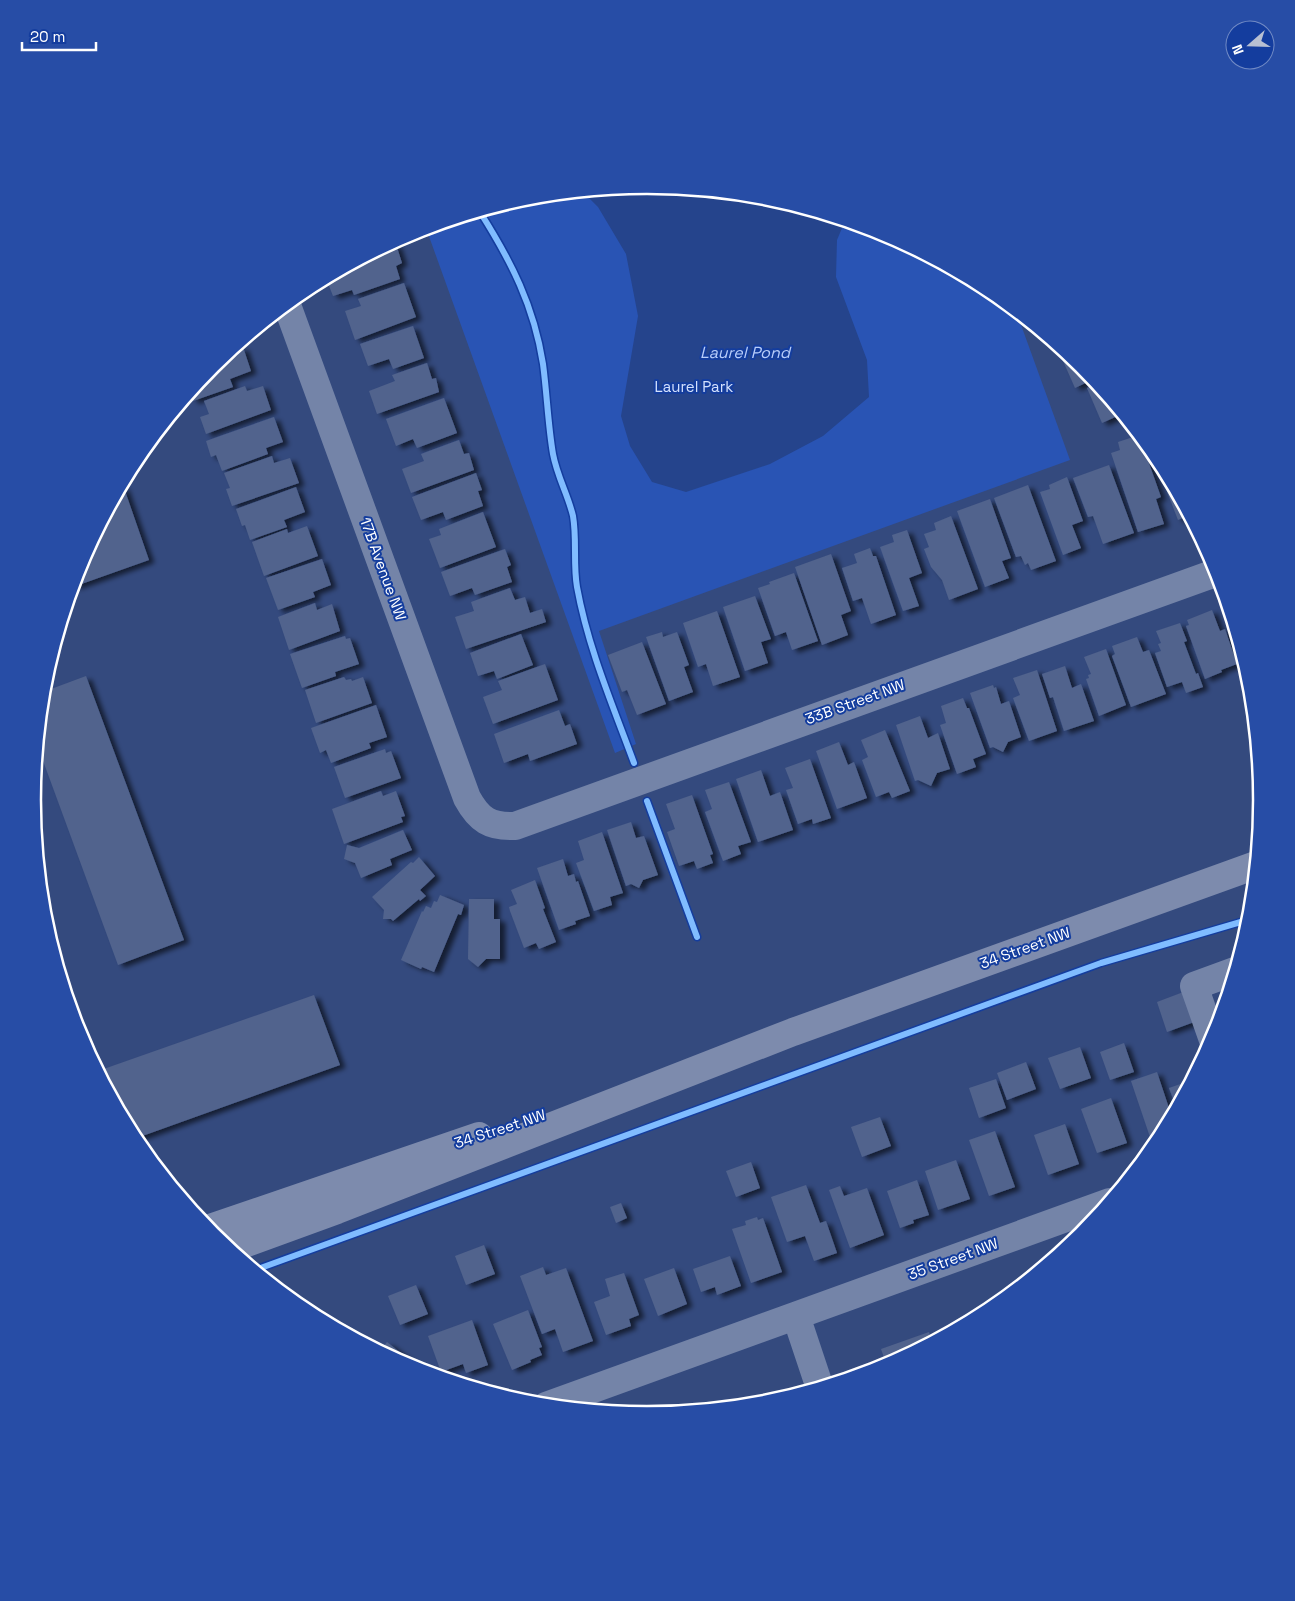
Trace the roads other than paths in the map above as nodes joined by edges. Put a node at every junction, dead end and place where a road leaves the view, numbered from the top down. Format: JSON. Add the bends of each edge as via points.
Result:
{"nodes":[{"id":1,"x":290,"y":311,"type":"edge"},
{"id":2,"x":1210,"y":575,"type":"edge"},
{"id":3,"x":492,"y":824,"type":"joint"},
{"id":4,"x":1250,"y":866,"type":"edge"},
{"id":5,"x":1228,"y":974,"type":"edge"},
{"id":6,"x":1209,"y":1029,"type":"edge"},
{"id":7,"x":793,"y":1032,"type":"junction"},
{"id":8,"x":1097,"y":1207,"type":"edge"},
{"id":9,"x":216,"y":1226,"type":"edge"},
{"id":10,"x":238,"y":1246,"type":"edge"},
{"id":11,"x":796,"y":1316,"type":"junction"},
{"id":12,"x":818,"y":1382,"type":"edge"},
{"id":13,"x":561,"y":1401,"type":"edge"}],
"edges":[{"from":1,"to":3,"type":"street","name":"17B Avenue NW","via":[[467,798],[480,818]]},
{"from":2,"to":3,"type":"street","name":"33B Street NW","via":[[516,826]]},
{"from":4,"to":7,"type":"main road","name":"34 Street NW"},
{"from":5,"to":6,"type":"street","via":[[1194,986]]},
{"from":7,"to":9,"type":"main road","name":"34 Street NW"},
{"from":7,"to":10,"type":"main road","name":"34 Street NW"},
{"from":8,"to":11,"type":"street","name":"35 Street NW"},
{"from":11,"to":12,"type":"street"},
{"from":11,"to":13,"type":"street","name":"35 Street NW"}]}
